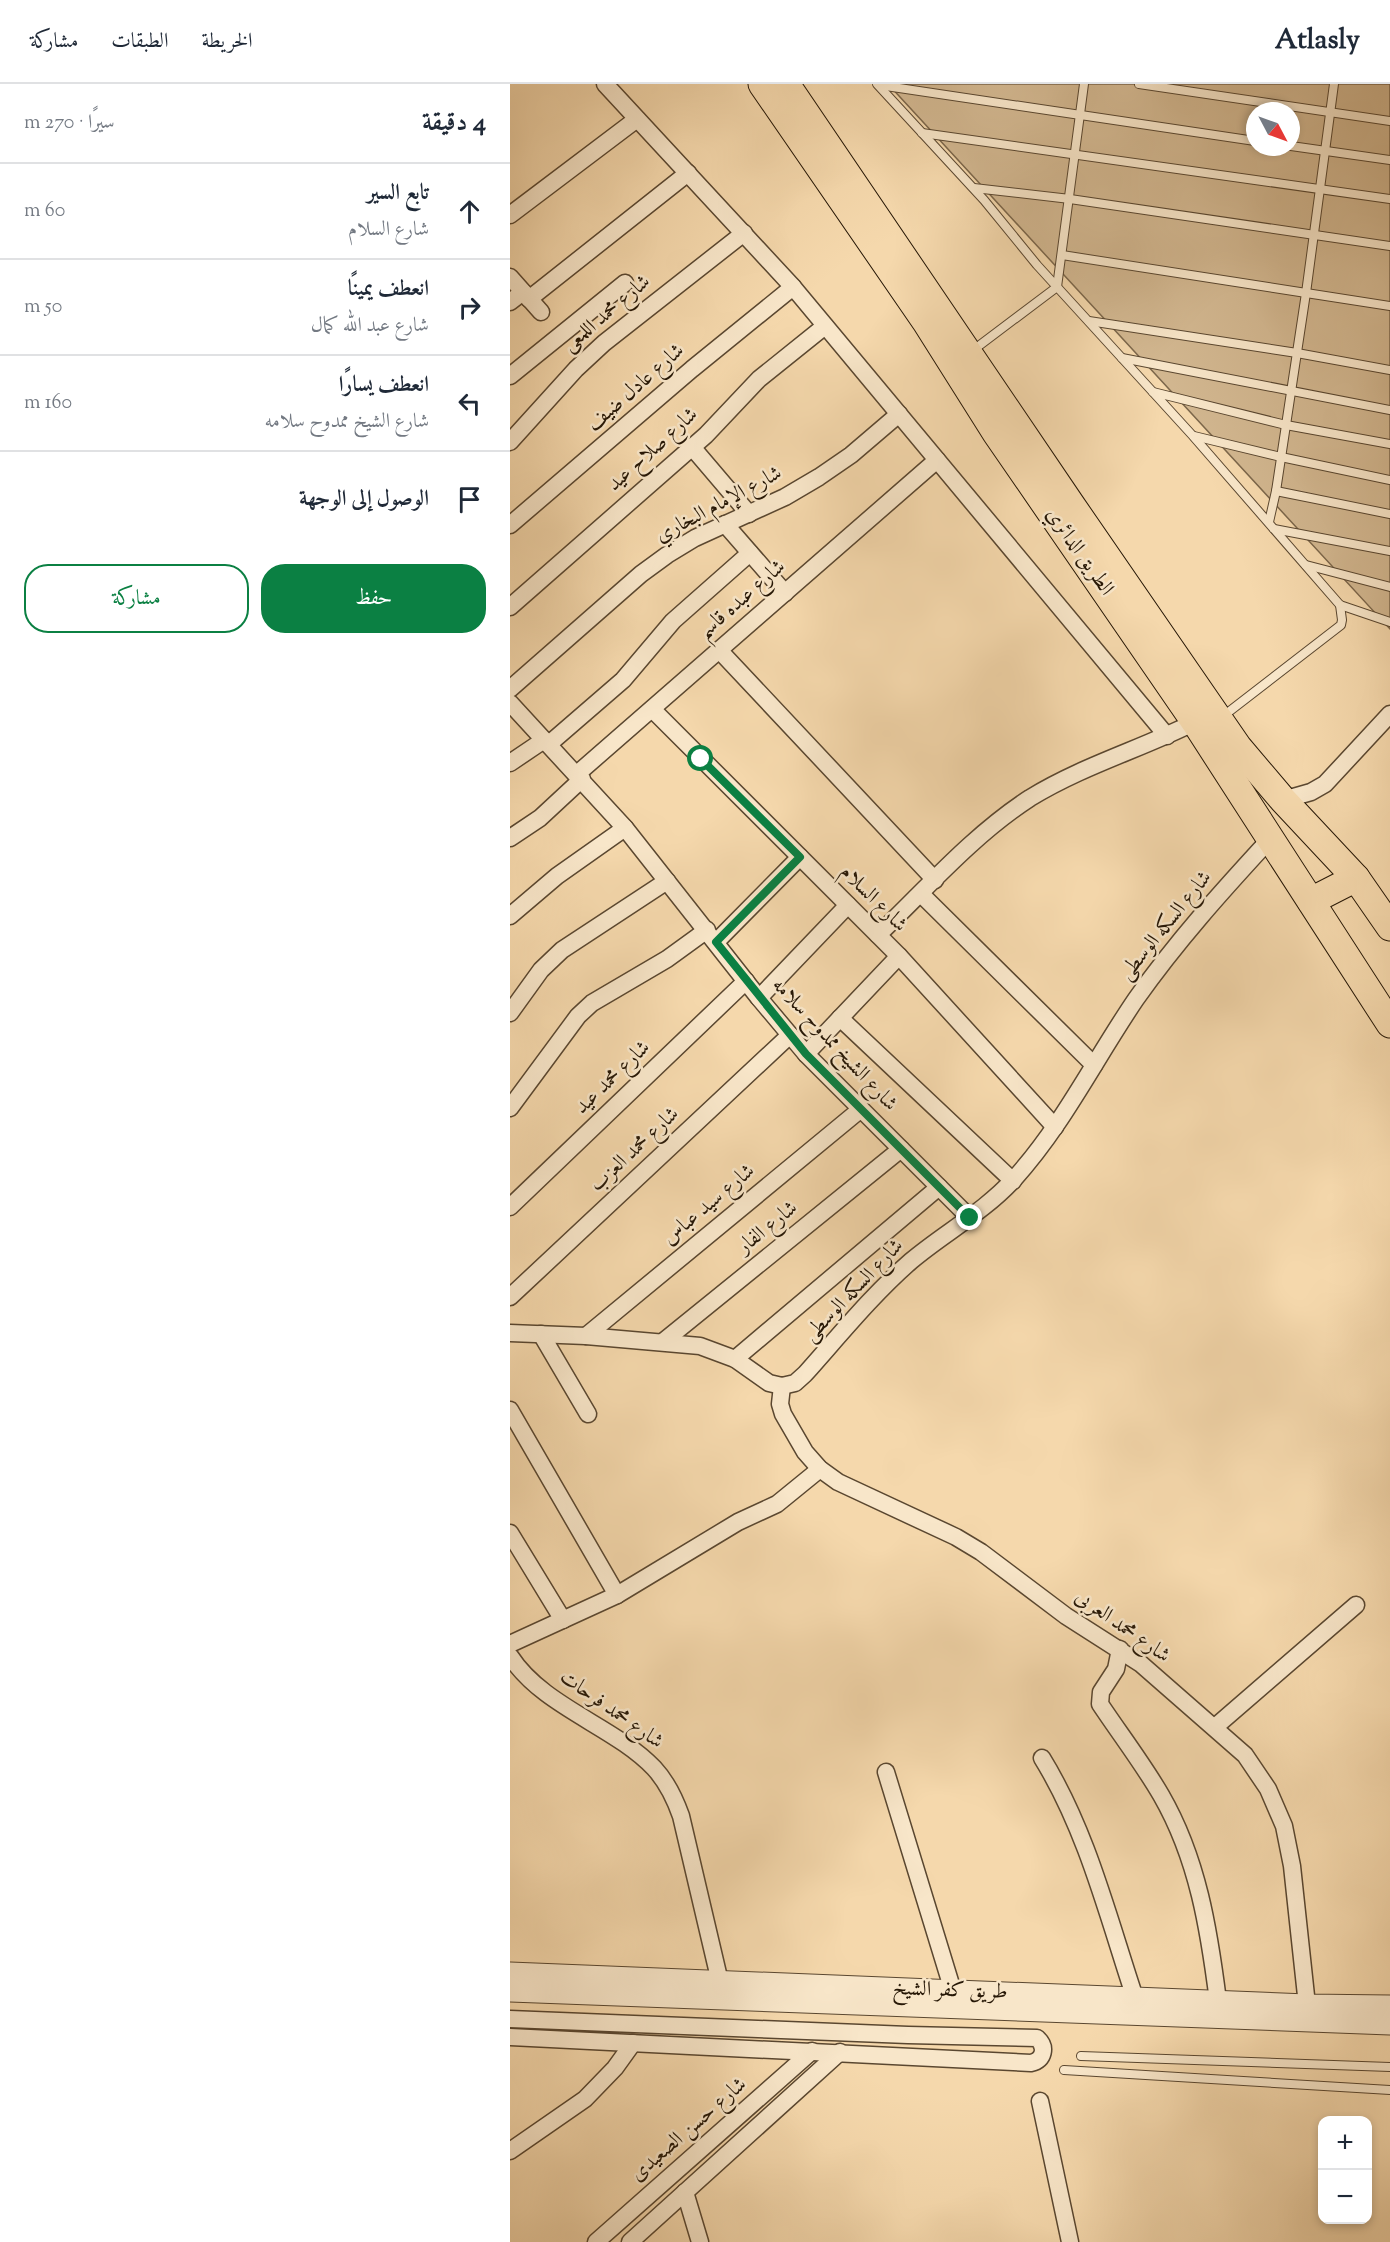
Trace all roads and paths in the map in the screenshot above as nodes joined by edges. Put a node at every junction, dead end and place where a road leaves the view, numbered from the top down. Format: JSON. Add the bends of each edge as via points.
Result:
{"nodes":[{"id":1,"x":605,"y":84,"type":"edge"},
{"id":2,"x":762,"y":84,"type":"edge"},
{"id":3,"x":786,"y":84,"type":"edge"},
{"id":4,"x":878,"y":84,"type":"edge"},
{"id":5,"x":1084,"y":84,"type":"edge"},
{"id":6,"x":1139,"y":84,"type":"edge"},
{"id":7,"x":1334,"y":84,"type":"edge"},
{"id":8,"x":1330,"y":112,"type":"junction"},
{"id":9,"x":1080,"y":115,"type":"junction"},
{"id":10,"x":637,"y":119,"type":"junction"},
{"id":11,"x":1390,"y":121,"type":"edge"},
{"id":12,"x":922,"y":132,"type":"junction"},
{"id":13,"x":1246,"y":140,"type":"edge"},
{"id":14,"x":1300,"y":147,"type":"edge"},
{"id":15,"x":1325,"y":151,"type":"junction"},
{"id":16,"x":1076,"y":153,"type":"junction"},
{"id":17,"x":1390,"y":160,"type":"edge"},
{"id":18,"x":688,"y":173,"type":"junction"},
{"id":19,"x":974,"y":188,"type":"junction"},
{"id":20,"x":1320,"y":189,"type":"junction"},
{"id":21,"x":1070,"y":199,"type":"junction"},
{"id":22,"x":1390,"y":199,"type":"edge"},
{"id":23,"x":510,"y":215,"type":"edge"},
{"id":24,"x":744,"y":233,"type":"junction"},
{"id":25,"x":1314,"y":234,"type":"junction"},
{"id":26,"x":1390,"y":246,"type":"edge"},
{"id":27,"x":1062,"y":255,"type":"junction"},
{"id":28,"x":510,"y":277,"type":"edge"},
{"id":29,"x":625,"y":282,"type":"dead end"},
{"id":30,"x":793,"y":287,"type":"junction"},
{"id":31,"x":1057,"y":287,"type":"junction"},
{"id":32,"x":1306,"y":293,"type":"junction"},
{"id":33,"x":521,"y":298,"type":"edge"},
{"id":34,"x":1390,"y":306,"type":"edge"},
{"id":35,"x":541,"y":312,"type":"dead end"},
{"id":36,"x":1089,"y":321,"type":"junction"},
{"id":37,"x":825,"y":326,"type":"junction"},
{"id":38,"x":1297,"y":353,"type":"junction"},
{"id":39,"x":969,"y":354,"type":"junction"},
{"id":40,"x":1121,"y":357,"type":"junction"},
{"id":41,"x":1390,"y":370,"type":"edge"},
{"id":42,"x":510,"y":376,"type":"edge"},
{"id":43,"x":1291,"y":391,"type":"junction"},
{"id":44,"x":1153,"y":392,"type":"junction"},
{"id":45,"x":1390,"y":410,"type":"edge"},
{"id":46,"x":899,"y":414,"type":"junction"},
{"id":47,"x":1286,"y":425,"type":"junction"},
{"id":48,"x":1193,"y":436,"type":"junction"},
{"id":49,"x":510,"y":442,"type":"edge"},
{"id":50,"x":1390,"y":444,"type":"edge"},
{"id":51,"x":692,"y":447,"type":"junction"},
{"id":52,"x":1281,"y":458,"type":"junction"},
{"id":53,"x":937,"y":460,"type":"junction"},
{"id":54,"x":1390,"y":480,"type":"edge"},
{"id":55,"x":1276,"y":491,"type":"junction"},
{"id":56,"x":749,"y":514,"type":"junction"},
{"id":57,"x":1390,"y":514,"type":"edge"},
{"id":58,"x":725,"y":524,"type":"junction"},
{"id":59,"x":510,"y":525,"type":"edge"},
{"id":60,"x":1271,"y":526,"type":"junction"},
{"id":61,"x":1390,"y":551,"type":"edge"},
{"id":62,"x":750,"y":553,"type":"junction"},
{"id":63,"x":1306,"y":565,"type":"junction"},
{"id":64,"x":1390,"y":587,"type":"edge"},
{"id":65,"x":785,"y":593,"type":"junction"},
{"id":66,"x":1340,"y":605,"type":"junction"},
{"id":67,"x":510,"y":607,"type":"edge"},
{"id":68,"x":1390,"y":622,"type":"edge"},
{"id":69,"x":1153,"y":641,"type":"junction"},
{"id":70,"x":719,"y":650,"type":"junction"},
{"id":71,"x":510,"y":689,"type":"edge"},
{"id":72,"x":510,"y":703,"type":"edge"},
{"id":73,"x":652,"y":709,"type":"junction"},
{"id":74,"x":1390,"y":714,"type":"edge"},
{"id":75,"x":1207,"y":721,"type":"junction"},
{"id":76,"x":1167,"y":736,"type":"junction"},
{"id":77,"x":547,"y":742,"type":"junction"},
{"id":78,"x":510,"y":763,"type":"edge"},
{"id":79,"x":580,"y":777,"type":"junction"},
{"id":80,"x":1283,"y":800,"type":"junction"},
{"id":81,"x":625,"y":828,"type":"junction"},
{"id":82,"x":510,"y":838,"type":"edge"},
{"id":83,"x":1270,"y":839,"type":"junction"},
{"id":84,"x":800,"y":857,"type":"junction"},
{"id":85,"x":1356,"y":878,"type":"junction"},
{"id":86,"x":935,"y":880,"type":"junction"},
{"id":87,"x":667,"y":881,"type":"junction"},
{"id":88,"x":921,"y":894,"type":"junction"},
{"id":89,"x":1311,"y":901,"type":"junction"},
{"id":90,"x":848,"y":905,"type":"junction"},
{"id":91,"x":510,"y":916,"type":"edge"},
{"id":92,"x":1390,"y":927,"type":"edge"},
{"id":93,"x":878,"y":935,"type":"junction"},
{"id":94,"x":711,"y":936,"type":"junction"},
{"id":95,"x":899,"y":956,"type":"junction"},
{"id":96,"x":746,"y":981,"type":"junction"},
{"id":97,"x":759,"y":998,"type":"junction"},
{"id":98,"x":510,"y":1013,"type":"edge"},
{"id":99,"x":840,"y":1018,"type":"junction"},
{"id":100,"x":1390,"y":1024,"type":"edge"},
{"id":101,"x":790,"y":1035,"type":"junction"},
{"id":102,"x":806,"y":1054,"type":"junction"},
{"id":103,"x":1094,"y":1065,"type":"junction"},
{"id":104,"x":510,"y":1108,"type":"edge"},
{"id":105,"x":861,"y":1109,"type":"junction"},
{"id":106,"x":1055,"y":1127,"type":"junction"},
{"id":107,"x":901,"y":1149,"type":"junction"},
{"id":108,"x":1013,"y":1181,"type":"junction"},
{"id":109,"x":939,"y":1187,"type":"junction"},
{"id":110,"x":510,"y":1207,"type":"edge"},
{"id":111,"x":970,"y":1218,"type":"junction"},
{"id":112,"x":510,"y":1297,"type":"edge"},
{"id":113,"x":510,"y":1333,"type":"edge"},
{"id":114,"x":541,"y":1334,"type":"junction"},
{"id":115,"x":586,"y":1336,"type":"junction"},
{"id":116,"x":664,"y":1341,"type":"junction"},
{"id":117,"x":735,"y":1359,"type":"junction"},
{"id":118,"x":782,"y":1386,"type":"junction"},
{"id":119,"x":510,"y":1410,"type":"edge"},
{"id":120,"x":588,"y":1414,"type":"dead end"},
{"id":121,"x":820,"y":1469,"type":"junction"},
{"id":122,"x":510,"y":1533,"type":"edge"},
{"id":123,"x":617,"y":1595,"type":"junction"},
{"id":124,"x":1356,"y":1605,"type":"dead end"},
{"id":125,"x":563,"y":1620,"type":"junction"},
{"id":126,"x":510,"y":1644,"type":"edge"},
{"id":127,"x":1120,"y":1649,"type":"junction"},
{"id":128,"x":510,"y":1656,"type":"edge"},
{"id":129,"x":1215,"y":1727,"type":"junction"},
{"id":130,"x":1042,"y":1758,"type":"dead end"},
{"id":131,"x":886,"y":1772,"type":"dead end"},
{"id":132,"x":510,"y":1973,"type":"edge"},
{"id":133,"x":720,"y":1982,"type":"junction"},
{"id":134,"x":563,"y":1984,"type":"junction"},
{"id":135,"x":510,"y":1991,"type":"edge"},
{"id":136,"x":953,"y":1991,"type":"junction"},
{"id":137,"x":1135,"y":1998,"type":"junction"},
{"id":138,"x":975,"y":2000,"type":"junction"},
{"id":139,"x":1218,"y":2001,"type":"junction"},
{"id":140,"x":1307,"y":2005,"type":"junction"},
{"id":141,"x":1390,"y":2006,"type":"edge"},
{"id":142,"x":510,"y":2019,"type":"edge"},
{"id":143,"x":1390,"y":2024,"type":"edge"},
{"id":144,"x":510,"y":2037,"type":"edge"},
{"id":145,"x":633,"y":2043,"type":"junction"},
{"id":146,"x":812,"y":2051,"type":"junction"},
{"id":147,"x":840,"y":2052,"type":"junction"},
{"id":148,"x":1082,"y":2056,"type":"dead end"},
{"id":149,"x":1390,"y":2067,"type":"edge"},
{"id":150,"x":1064,"y":2070,"type":"dead end"},
{"id":151,"x":1390,"y":2090,"type":"edge"},
{"id":152,"x":1040,"y":2101,"type":"dead end"},
{"id":153,"x":510,"y":2151,"type":"edge"},
{"id":154,"x":685,"y":2192,"type":"junction"},
{"id":155,"x":596,"y":2242,"type":"edge"},
{"id":156,"x":630,"y":2242,"type":"edge"},
{"id":157,"x":700,"y":2242,"type":"edge"},
{"id":158,"x":1070,"y":2242,"type":"edge"}],
"edges":[{"from":1,"to":10,"type":"street"},
{"from":2,"to":69,"type":"highway","name":"الطريق الدائري","via":[[926,322],[996,433]]},
{"from":3,"to":39,"type":"highway","name":"الطريق الدائري"},
{"from":4,"to":9,"type":"lane"},
{"from":4,"to":12,"type":"lane"},
{"from":5,"to":9,"type":"lane"},
{"from":6,"to":8,"type":"lane"},
{"from":7,"to":8,"type":"lane"},
{"from":8,"to":11,"type":"lane"},
{"from":8,"to":15,"type":"lane"},
{"from":9,"to":13,"type":"lane"},
{"from":9,"to":16,"type":"lane"},
{"from":10,"to":18,"type":"street"},
{"from":10,"to":23,"type":"street"},
{"from":12,"to":16,"type":"lane"},
{"from":12,"to":19,"type":"lane"},
{"from":14,"to":15,"type":"lane"},
{"from":15,"to":17,"type":"lane"},
{"from":15,"to":20,"type":"lane"},
{"from":16,"to":20,"type":"lane"},
{"from":16,"to":21,"type":"lane"},
{"from":18,"to":24,"type":"street"},
{"from":18,"to":33,"type":"street"},
{"from":19,"to":21,"type":"lane"},
{"from":19,"to":31,"type":"lane"},
{"from":20,"to":22,"type":"lane"},
{"from":20,"to":25,"type":"lane"},
{"from":21,"to":25,"type":"lane"},
{"from":21,"to":27,"type":"lane"},
{"from":24,"to":30,"type":"street"},
{"from":24,"to":49,"type":"street","name":"شارع محمد اللمعى","via":[[604,343]]},
{"from":25,"to":26,"type":"lane"},
{"from":25,"to":32,"type":"lane"},
{"from":27,"to":31,"type":"lane"},
{"from":27,"to":32,"type":"lane"},
{"from":28,"to":33,"type":"street"},
{"from":29,"to":42,"type":"street"},
{"from":30,"to":37,"type":"street"},
{"from":30,"to":59,"type":"street","name":"شارع عادل ضيف"},
{"from":31,"to":36,"type":"lane"},
{"from":31,"to":39,"type":"lane"},
{"from":32,"to":34,"type":"lane"},
{"from":32,"to":38,"type":"lane"},
{"from":33,"to":35,"type":"street"},
{"from":36,"to":38,"type":"lane"},
{"from":36,"to":40,"type":"lane"},
{"from":37,"to":46,"type":"street"},
{"from":37,"to":51,"type":"street","name":"شارع صلاح عيد","via":[[759,379]]},
{"from":38,"to":41,"type":"lane"},
{"from":38,"to":43,"type":"lane"},
{"from":39,"to":69,"type":"highway","name":"الطريق الدائري"},
{"from":40,"to":43,"type":"lane"},
{"from":40,"to":44,"type":"lane"},
{"from":43,"to":45,"type":"lane"},
{"from":43,"to":47,"type":"lane"},
{"from":44,"to":47,"type":"lane"},
{"from":44,"to":48,"type":"lane"},
{"from":46,"to":53,"type":"street"},
{"from":46,"to":56,"type":"street","name":"شارع الإمام البخاري","via":[[819,477]]},
{"from":47,"to":50,"type":"lane"},
{"from":47,"to":52,"type":"lane"},
{"from":48,"to":52,"type":"lane"},
{"from":48,"to":60,"type":"lane"},
{"from":51,"to":56,"type":"street"},
{"from":51,"to":67,"type":"street","name":"شارع صلاح عيد"},
{"from":52,"to":54,"type":"lane"},
{"from":52,"to":55,"type":"lane"},
{"from":53,"to":65,"type":"street","name":"شارع عبده قاسم"},
{"from":53,"to":76,"type":"street"},
{"from":55,"to":57,"type":"lane"},
{"from":55,"to":60,"type":"lane"},
{"from":56,"to":58,"type":"street","name":"شارع الإمام البخاري"},
{"from":58,"to":62,"type":"street"},
{"from":58,"to":71,"type":"street","name":"شارع الإمام البخاري","via":[[695,538],[641,574]]},
{"from":60,"to":61,"type":"lane"},
{"from":60,"to":63,"type":"lane"},
{"from":62,"to":65,"type":"street"},
{"from":62,"to":77,"type":"street","via":[[673,621],[623,680]]},
{"from":63,"to":64,"type":"lane"},
{"from":63,"to":66,"type":"lane"},
{"from":65,"to":70,"type":"street","name":"شارع عبده قاسم"},
{"from":66,"to":68,"type":"lane"},
{"from":66,"to":75,"type":"lane","via":[[1341,625]]},
{"from":69,"to":75,"type":"highway","name":"الطريق الدائري"},
{"from":70,"to":73,"type":"street","name":"شارع عبده قاسم"},
{"from":70,"to":86,"type":"street"},
{"from":72,"to":77,"type":"street","name":"شارع الشيخ ممدوح سلامه"},
{"from":73,"to":79,"type":"street","name":"شارع عبده قاسم"},
{"from":73,"to":84,"type":"street","name":"شارع السلام"},
{"from":74,"to":80,"type":"street","via":[[1325,784]]},
{"from":75,"to":76,"type":"street"},
{"from":75,"to":80,"type":"highway","name":"الطريق الدائري","via":[[1238,747]]},
{"from":75,"to":83,"type":"highway","name":"الطريق الدائري"},
{"from":76,"to":86,"type":"street","via":[[1064,779],[1030,798]]},
{"from":77,"to":78,"type":"street"},
{"from":77,"to":79,"type":"street","name":"شارع الشيخ ممدوح سلامه"},
{"from":79,"to":81,"type":"street","name":"شارع الشيخ ممدوح سلامه"},
{"from":79,"to":82,"type":"street","name":"شارع عبده قاسم","via":[[540,818]]},
{"from":80,"to":85,"type":"highway","name":"الطريق الدائري"},
{"from":81,"to":87,"type":"street","name":"شارع الشيخ ممدوح سلامه"},
{"from":81,"to":91,"type":"street"},
{"from":83,"to":89,"type":"highway","name":"الطريق الدائري"},
{"from":83,"to":103,"type":"street","name":"شارع السكه الوسطى","via":[[1185,934]]},
{"from":84,"to":90,"type":"street","name":"شارع السلام"},
{"from":84,"to":94,"type":"street"},
{"from":85,"to":89,"type":"highway"},
{"from":85,"to":92,"type":"highway","name":"الطريق الدائري"},
{"from":86,"to":88,"type":"street"},
{"from":87,"to":94,"type":"street","name":"شارع الشيخ ممدوح سلامه"},
{"from":87,"to":98,"type":"street","via":[[562,950],[541,970]]},
{"from":88,"to":93,"type":"street"},
{"from":88,"to":103,"type":"street"},
{"from":89,"to":100,"type":"highway","name":"الطريق الدائري"},
{"from":90,"to":93,"type":"street","name":"شارع السلام"},
{"from":90,"to":97,"type":"street"},
{"from":93,"to":95,"type":"street","name":"شارع السلام"},
{"from":94,"to":96,"type":"street","name":"شارع الشيخ ممدوح سلامه"},
{"from":94,"to":104,"type":"street","via":[[592,1003],[566,1031]]},
{"from":95,"to":99,"type":"street"},
{"from":95,"to":106,"type":"street","name":"شارع السلام"},
{"from":96,"to":97,"type":"street","name":"شارع الشيخ ممدوح سلامه"},
{"from":96,"to":110,"type":"street","name":"شارع محمد عيد"},
{"from":97,"to":101,"type":"street","name":"شارع الشيخ ممدوح سلامه"},
{"from":99,"to":102,"type":"street"},
{"from":99,"to":108,"type":"street"},
{"from":101,"to":102,"type":"street","name":"شارع الشيخ ممدوح سلامه"},
{"from":101,"to":112,"type":"street","name":"شارع محمد العزب"},
{"from":102,"to":105,"type":"street","name":"شارع الشيخ ممدوح سلامه"},
{"from":103,"to":106,"type":"street","name":"شارع السكه الوسطى"},
{"from":105,"to":107,"type":"street","name":"شارع الشيخ ممدوح سلامه"},
{"from":105,"to":115,"type":"street","name":"شارع سيد عباس"},
{"from":106,"to":108,"type":"street","name":"شارع السكه الوسطى"},
{"from":107,"to":109,"type":"street","name":"شارع الشيخ ممدوح سلامه"},
{"from":107,"to":116,"type":"street","name":"شارع الفار"},
{"from":108,"to":111,"type":"street","name":"شارع السكه الوسطى"},
{"from":109,"to":111,"type":"street","name":"شارع الشيخ ممدوح سلامه"},
{"from":109,"to":117,"type":"street"},
{"from":111,"to":118,"type":"street","name":"شارع السكه الوسطى","via":[[905,1267],[805,1374],[795,1383]]},
{"from":113,"to":114,"type":"street"},
{"from":114,"to":115,"type":"street"},
{"from":114,"to":120,"type":"street"},
{"from":115,"to":116,"type":"street"},
{"from":116,"to":117,"type":"street","via":[[700,1346]]},
{"from":117,"to":118,"type":"street","via":[[769,1383]]},
{"from":118,"to":121,"type":"street","name":"شارع محمد العربى","via":[[783,1414]]},
{"from":119,"to":123,"type":"street"},
{"from":121,"to":123,"type":"street","via":[[777,1504],[738,1522]]},
{"from":121,"to":127,"type":"street","name":"شارع محمد العربى","via":[[838,1482],[969,1544],[1066,1616]]},
{"from":122,"to":125,"type":"street"},
{"from":123,"to":125,"type":"street"},
{"from":124,"to":129,"type":"street"},
{"from":125,"to":126,"type":"street"},
{"from":127,"to":129,"type":"street","name":"شارع محمد العربى"},
{"from":127,"to":139,"type":"street","via":[[1116,1669],[1101,1692],[1100,1704],[1161,1795],[1181,1838],[1208,1927]]},
{"from":128,"to":133,"type":"street","name":"شارع محمد فرحات","via":[[544,1691],[655,1769],[672,1793],[681,1816]]},
{"from":129,"to":140,"type":"street","name":"شارع محمد العربى","via":[[1251,1763],[1284,1826]]},
{"from":130,"to":137,"type":"street","via":[[1074,1818]]},
{"from":131,"to":136,"type":"street"},
{"from":132,"to":134,"type":"street","name":"طريق كفر الشيخ"},
{"from":133,"to":134,"type":"street","name":"طريق كفر الشيخ"},
{"from":133,"to":136,"type":"street","name":"طريق كفر الشيخ"},
{"from":134,"to":135,"type":"street","name":"طريق كفر الشيخ"},
{"from":134,"to":138,"type":"street","name":"طريق كفر الشيخ"},
{"from":136,"to":138,"type":"street","name":"طريق كفر الشيخ"},
{"from":137,"to":138,"type":"street","name":"طريق كفر الشيخ"},
{"from":137,"to":139,"type":"street","name":"طريق كفر الشيخ"},
{"from":138,"to":143,"type":"street","name":"طريق كفر الشيخ"},
{"from":139,"to":140,"type":"street","name":"طريق كفر الشيخ"},
{"from":140,"to":141,"type":"street","name":"طريق كفر الشيخ"},
{"from":142,"to":147,"type":"street","via":[[1037,2038],[1043,2047],[1041,2058],[1031,2063]]},
{"from":144,"to":145,"type":"street"},
{"from":145,"to":146,"type":"street"},
{"from":145,"to":153,"type":"street","via":[[585,2099]]},
{"from":146,"to":147,"type":"street"},
{"from":146,"to":155,"type":"street","name":"شارع حسن الصعيدى"},
{"from":147,"to":154,"type":"street","name":"شارع حسن الصعيدى"},
{"from":148,"to":149,"type":"lane"},
{"from":150,"to":151,"type":"lane"},
{"from":152,"to":158,"type":"street"},
{"from":154,"to":156,"type":"street","name":"شارع حسن الصعيدى"},
{"from":154,"to":157,"type":"street"}]}
